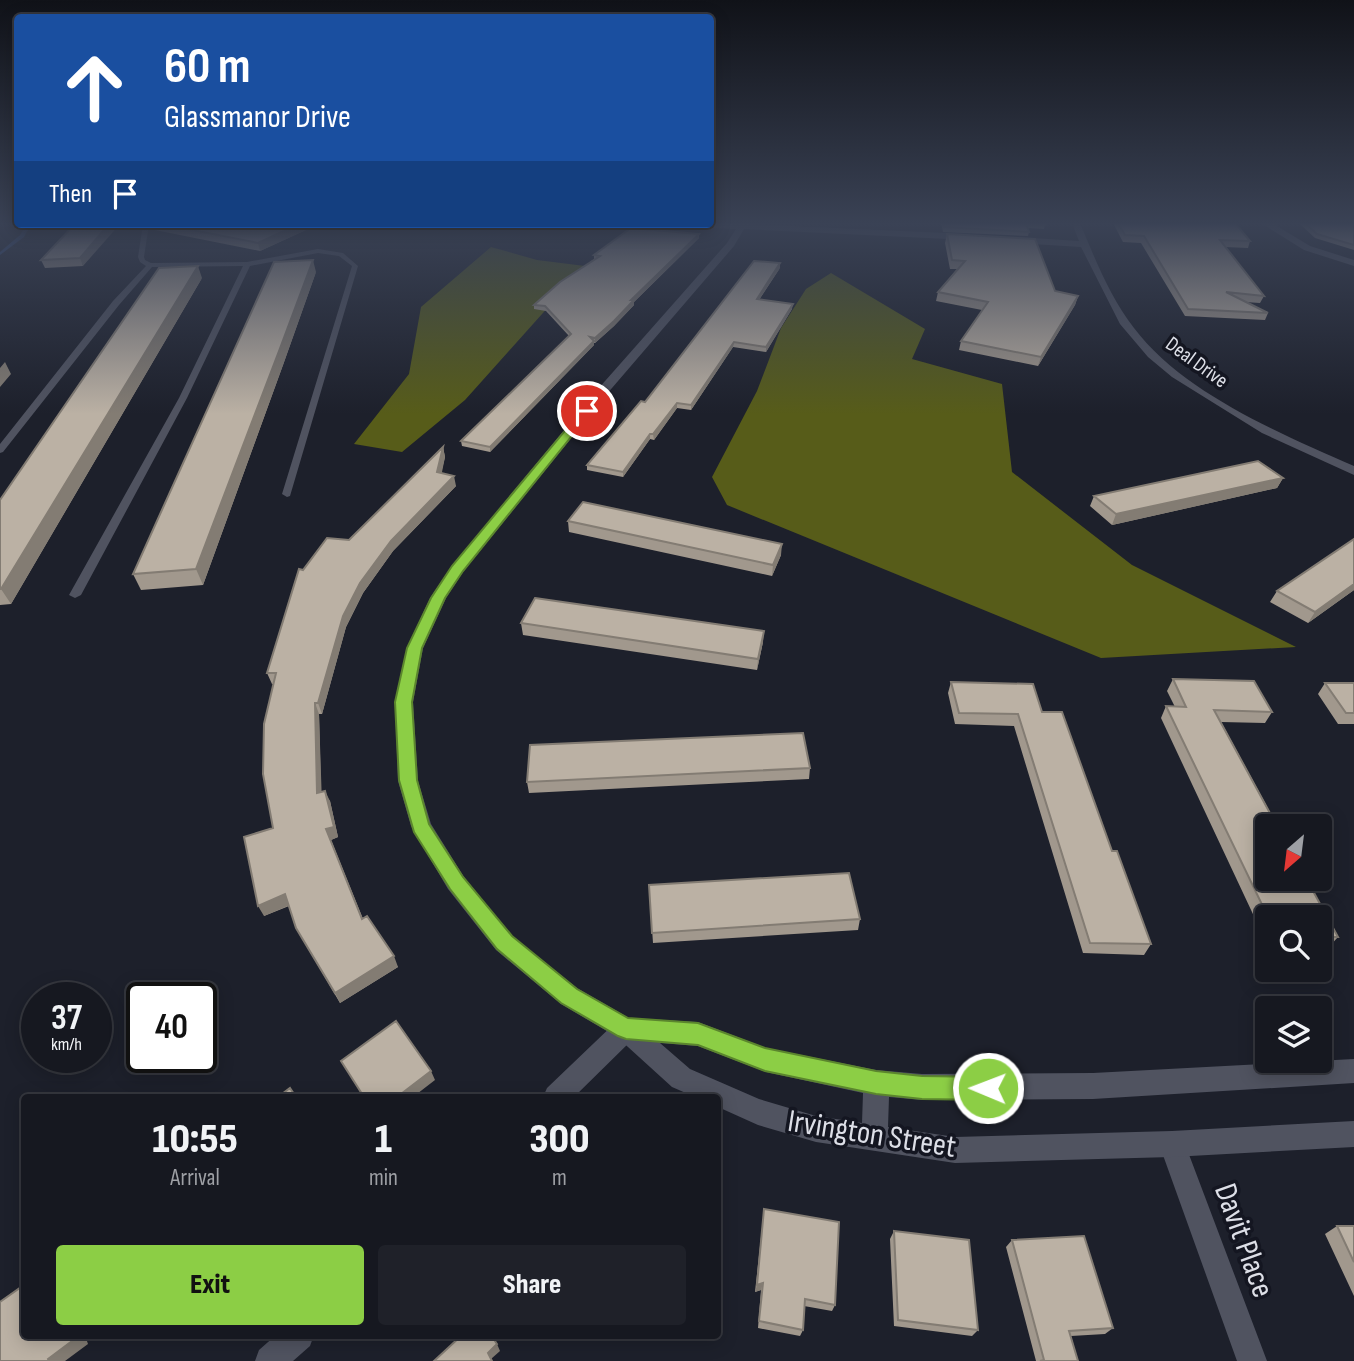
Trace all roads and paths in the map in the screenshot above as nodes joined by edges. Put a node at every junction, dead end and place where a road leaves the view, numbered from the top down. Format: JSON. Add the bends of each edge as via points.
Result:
{"nodes":[{"id":1,"x":131,"y":287,"type":"edge"},
{"id":2,"x":236,"y":287,"type":"edge"},
{"id":3,"x":349,"y":287,"type":"edge"},
{"id":4,"x":694,"y":287,"type":"edge"},
{"id":5,"x":1107,"y":287,"type":"edge"},
{"id":6,"x":0,"y":450,"type":"edge"},
{"id":7,"x":1354,"y":471,"type":"edge"},
{"id":8,"x":287,"y":494,"type":"dead end"},
{"id":9,"x":75,"y":595,"type":"dead end"},
{"id":10,"x":626,"y":1029,"type":"junction"},
{"id":11,"x":1354,"y":1071,"type":"edge"},
{"id":12,"x":876,"y":1083,"type":"junction"},
{"id":13,"x":559,"y":1094,"type":"edge"},
{"id":14,"x":717,"y":1094,"type":"edge"},
{"id":15,"x":721,"y":1096,"type":"edge"},
{"id":16,"x":1354,"y":1133,"type":"edge"},
{"id":17,"x":875,"y":1139,"type":"junction"},
{"id":18,"x":1171,"y":1143,"type":"junction"},
{"id":19,"x":295,"y":1339,"type":"edge"},
{"id":20,"x":270,"y":1361,"type":"edge"},
{"id":21,"x":1252,"y":1361,"type":"edge"}],
"edges":[{"from":1,"to":6,"type":"lane"},
{"from":2,"to":9,"type":"lane","via":[[183,398]]},
{"from":3,"to":8,"type":"lane"},
{"from":4,"to":10,"type":"street","via":[[457,569],[415,648],[404,702],[408,780],[421,826],[456,883],[505,943],[569,996]]},
{"from":5,"to":7,"type":"street","name":"Deal Drive","via":[[1132,332],[1182,378],[1222,404]]},
{"from":10,"to":12,"type":"street","name":"Irvington Street","via":[[698,1034],[765,1060]]},
{"from":10,"to":13,"type":"street"},
{"from":10,"to":14,"type":"street","name":"Irvington Street","via":[[681,1078]]},
{"from":11,"to":12,"type":"street","name":"Irvington Street","via":[[1080,1086],[935,1088]]},
{"from":12,"to":17,"type":"street"},
{"from":15,"to":17,"type":"street","name":"Irvington Street","via":[[816,1129]]},
{"from":16,"to":18,"type":"street","name":"Irvington Street"},
{"from":17,"to":18,"type":"street","name":"Irvington Street","via":[[955,1150]]},
{"from":18,"to":21,"type":"street","name":"Davit Place"},
{"from":19,"to":20,"type":"street"}]}
